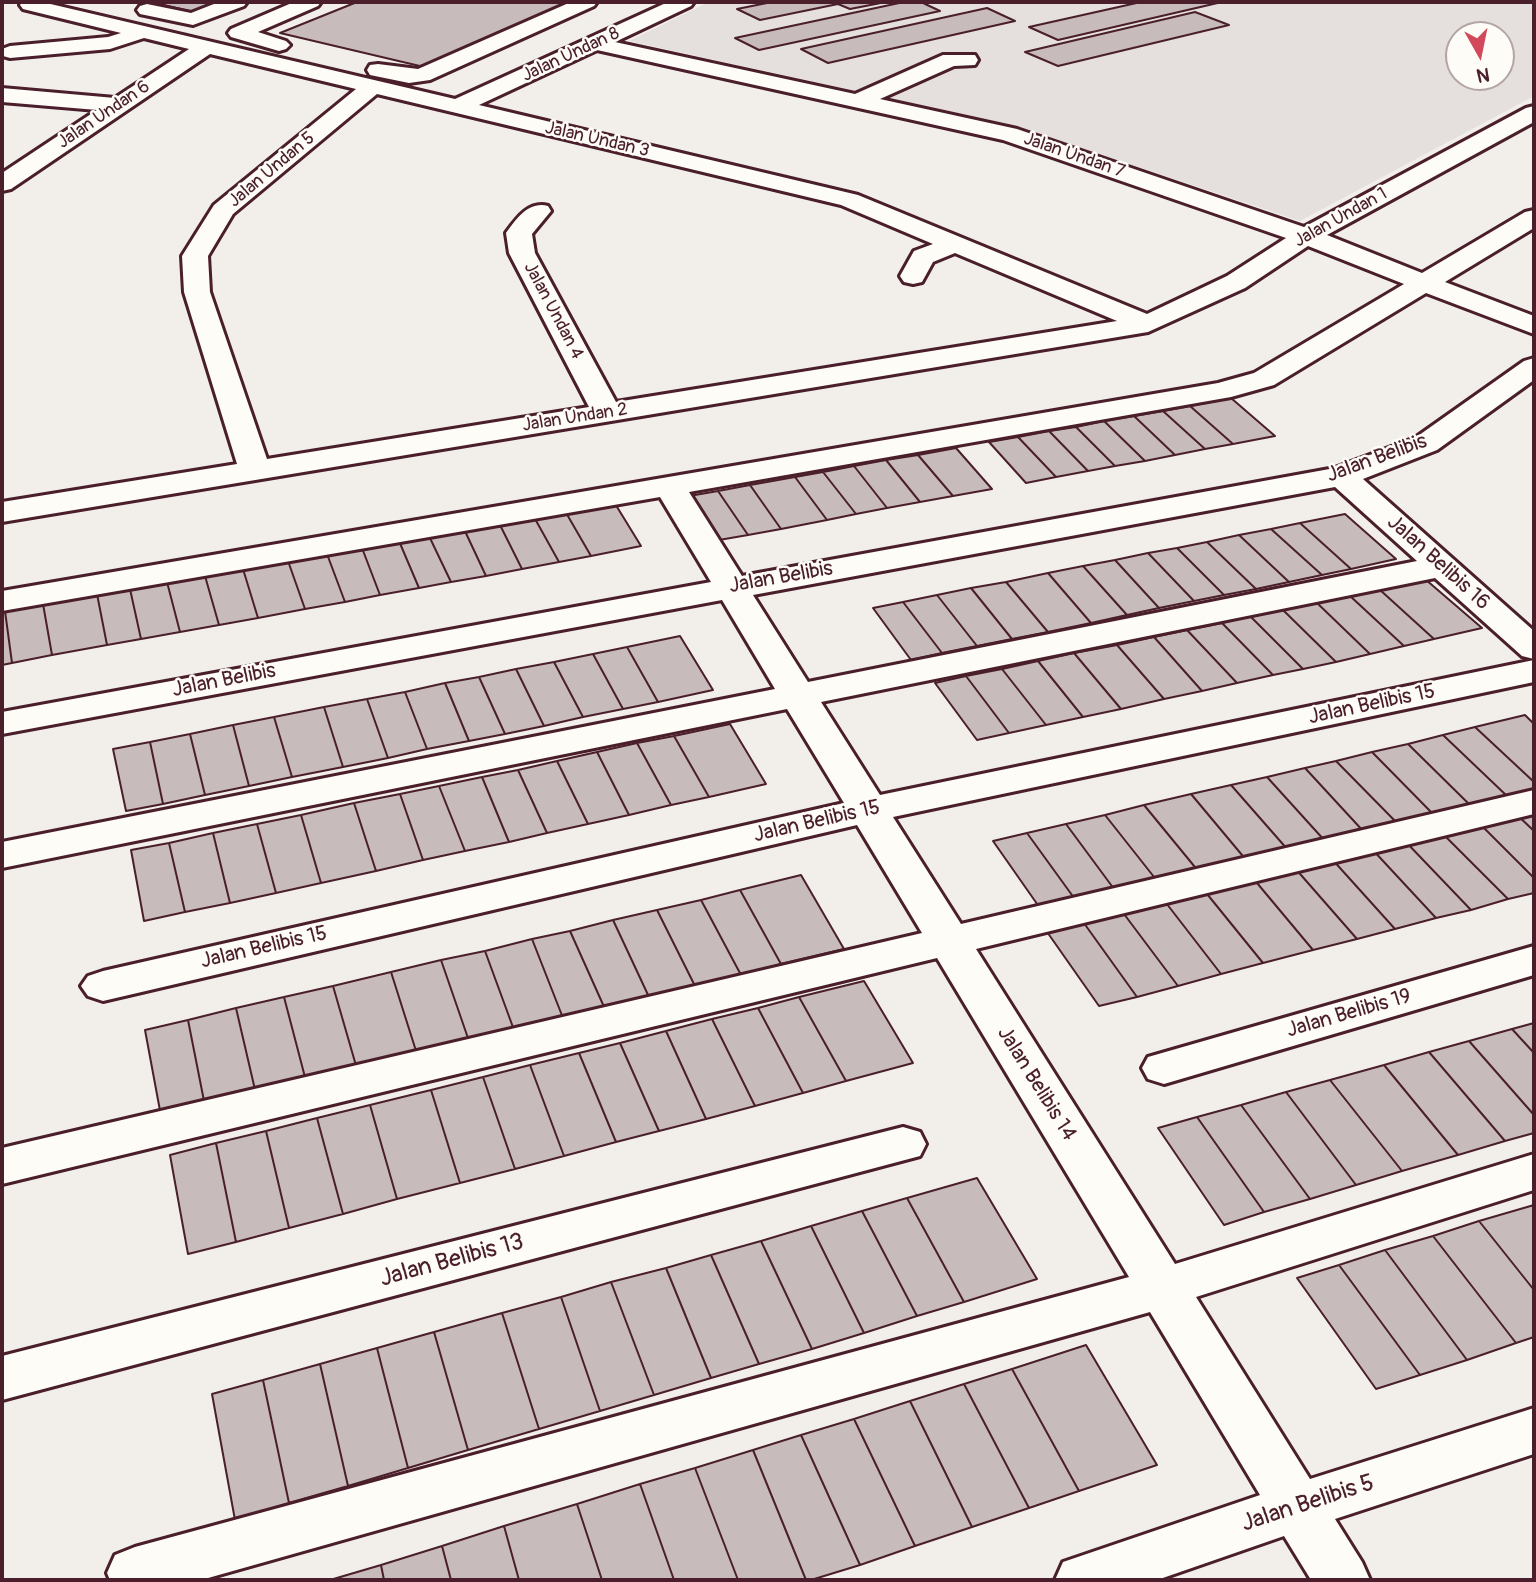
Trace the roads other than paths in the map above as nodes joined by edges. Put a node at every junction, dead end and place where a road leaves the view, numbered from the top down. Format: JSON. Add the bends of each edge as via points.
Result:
{"nodes":[{"id":1,"x":237,"y":2,"type":"edge"},
{"id":2,"x":311,"y":2,"type":"edge"},
{"id":3,"x":587,"y":2,"type":"edge"},
{"id":4,"x":635,"y":2,"type":"edge"},
{"id":5,"x":124,"y":5,"type":"dead end"},
{"id":6,"x":676,"y":6,"type":"edge"},
{"id":7,"x":25,"y":7,"type":"edge"},
{"id":8,"x":145,"y":32,"type":"junction"},
{"id":9,"x":597,"y":44,"type":"junction"},
{"id":10,"x":206,"y":47,"type":"junction"},
{"id":11,"x":10,"y":52,"type":"dead end"},
{"id":12,"x":967,"y":60,"type":"dead end"},
{"id":13,"x":372,"y":87,"type":"junction"},
{"id":14,"x":2,"y":95,"type":"edge"},
{"id":15,"x":859,"y":100,"type":"junction"},
{"id":16,"x":120,"y":105,"type":"junction"},
{"id":17,"x":457,"y":107,"type":"junction"},
{"id":18,"x":1534,"y":113,"type":"edge"},
{"id":19,"x":1496,"y":134,"type":"junction"},
{"id":20,"x":1534,"y":143,"type":"edge"},
{"id":21,"x":2,"y":184,"type":"edge"},
{"id":22,"x":539,"y":211,"type":"dead end"},
{"id":23,"x":1534,"y":217,"type":"edge"},
{"id":24,"x":1306,"y":236,"type":"junction"},
{"id":25,"x":955,"y":244,"type":"junction"},
{"id":26,"x":913,"y":276,"type":"dead end"},
{"id":27,"x":1426,"y":284,"type":"junction"},
{"id":28,"x":1148,"y":324,"type":"junction"},
{"id":29,"x":1534,"y":326,"type":"edge"},
{"id":30,"x":1534,"y":367,"type":"edge"},
{"id":31,"x":607,"y":413,"type":"junction"},
{"id":32,"x":255,"y":471,"type":"junction"},
{"id":33,"x":1342,"y":476,"type":"junction"},
{"id":34,"x":670,"y":487,"type":"junction"},
{"id":35,"x":2,"y":512,"type":"edge"},
{"id":36,"x":1443,"y":566,"type":"junction"},
{"id":37,"x":730,"y":587,"type":"junction"},
{"id":38,"x":2,"y":601,"type":"edge"},
{"id":39,"x":1534,"y":649,"type":"edge"},
{"id":40,"x":1534,"y":671,"type":"edge"},
{"id":41,"x":796,"y":695,"type":"junction"},
{"id":42,"x":2,"y":723,"type":"edge"},
{"id":43,"x":1534,"y":802,"type":"edge"},
{"id":44,"x":867,"y":810,"type":"junction"},
{"id":45,"x":2,"y":855,"type":"edge"},
{"id":46,"x":949,"y":943,"type":"junction"},
{"id":47,"x":1534,"y":960,"type":"edge"},
{"id":48,"x":103,"y":985,"type":"dead end"},
{"id":49,"x":1164,"y":1068,"type":"dead end"},
{"id":50,"x":903,"y":1144,"type":"dead end"},
{"id":51,"x":2,"y":1166,"type":"edge"},
{"id":52,"x":1534,"y":1172,"type":"edge"},
{"id":53,"x":1162,"y":1288,"type":"junction"},
{"id":54,"x":2,"y":1378,"type":"edge"},
{"id":55,"x":1534,"y":1431,"type":"edge"},
{"id":56,"x":1297,"y":1507,"type":"junction"},
{"id":57,"x":135,"y":1573,"type":"dead end"},
{"id":58,"x":1083,"y":1580,"type":"edge"},
{"id":59,"x":1342,"y":1580,"type":"edge"}],
"edges":[{"from":1,"to":5,"type":"street","via":[[187,20]]},
{"from":2,"to":3,"type":"street","via":[[237,33],[416,76]]},
{"from":4,"to":6,"type":"street"},
{"from":6,"to":9,"type":"street","name":"Jalan Undan 8"},
{"from":7,"to":8,"type":"street","name":"Jalan Undan 3"},
{"from":8,"to":10,"type":"street","name":"Jalan Undan 3"},
{"from":8,"to":11,"type":"street","via":[[110,43]]},
{"from":9,"to":15,"type":"street","name":"Jalan Undan 7"},
{"from":9,"to":17,"type":"street","name":"Jalan Undan 8"},
{"from":10,"to":13,"type":"street","name":"Jalan Undan 3"},
{"from":10,"to":16,"type":"street","name":"Jalan Undan 6"},
{"from":12,"to":15,"type":"street","via":[[951,60]]},
{"from":13,"to":17,"type":"street","name":"Jalan Undan 3"},
{"from":13,"to":32,"type":"street","name":"Jalan Undan 5","via":[[223,210],[195,256],[197,292]]},
{"from":14,"to":16,"type":"street"},
{"from":15,"to":24,"type":"street","name":"Jalan Undan 7","via":[[1009,134]]},
{"from":16,"to":21,"type":"street","name":"Jalan Undan 6"},
{"from":17,"to":25,"type":"street","name":"Jalan Undan 3","via":[[849,200]]},
{"from":18,"to":19,"type":"street","name":"Jalan Undan 1"},
{"from":19,"to":20,"type":"street"},
{"from":19,"to":24,"type":"street","name":"Jalan Undan 1"},
{"from":22,"to":31,"type":"street","name":"Jalan Undan 4","via":[[519,233],[522,253]]},
{"from":23,"to":27,"type":"street"},
{"from":24,"to":27,"type":"street","name":"Jalan Undan 7"},
{"from":24,"to":28,"type":"street","name":"Jalan Undan 1","via":[[1236,282]]},
{"from":25,"to":26,"type":"street","via":[[923,257]]},
{"from":25,"to":28,"type":"street","name":"Jalan Undan 3"},
{"from":27,"to":29,"type":"street","name":"Jalan Undan 7"},
{"from":27,"to":34,"type":"street","via":[[1264,379],[1222,391]]},
{"from":28,"to":31,"type":"street","name":"Jalan Undan 2"},
{"from":30,"to":33,"type":"street","name":"Jalan Belibis","via":[[1426,444]]},
{"from":31,"to":32,"type":"street","name":"Jalan Undan 2"},
{"from":32,"to":35,"type":"street","name":"Jalan Undan 2"},
{"from":33,"to":36,"type":"street","name":"Jalan Belibis 16"},
{"from":33,"to":37,"type":"street","name":"Jalan Belibis"},
{"from":34,"to":37,"type":"street","name":"Jalan Belibis 14"},
{"from":34,"to":38,"type":"street"},
{"from":36,"to":39,"type":"street","name":"Jalan Belibis 16"},
{"from":36,"to":41,"type":"street"},
{"from":37,"to":41,"type":"street","name":"Jalan Belibis 14"},
{"from":37,"to":42,"type":"street","name":"Jalan Belibis"},
{"from":40,"to":44,"type":"street","name":"Jalan Belibis 15"},
{"from":41,"to":44,"type":"street","name":"Jalan Belibis 14"},
{"from":41,"to":45,"type":"street"},
{"from":43,"to":46,"type":"street"},
{"from":44,"to":46,"type":"street","name":"Jalan Belibis 14"},
{"from":44,"to":48,"type":"street","name":"Jalan Belibis 15"},
{"from":46,"to":51,"type":"street"},
{"from":46,"to":53,"type":"street","name":"Jalan Belibis 14"},
{"from":47,"to":49,"type":"street","name":"Jalan Belibis 19"},
{"from":50,"to":54,"type":"street","name":"Jalan Belibis 13"},
{"from":52,"to":53,"type":"street"},
{"from":53,"to":56,"type":"street","name":"Jalan Belibis 14"},
{"from":53,"to":57,"type":"street"},
{"from":55,"to":56,"type":"street","name":"Jalan Belibis 5"},
{"from":56,"to":58,"type":"street","name":"Jalan Belibis 5"},
{"from":56,"to":59,"type":"street","name":"Jalan Belibis 14"}]}
